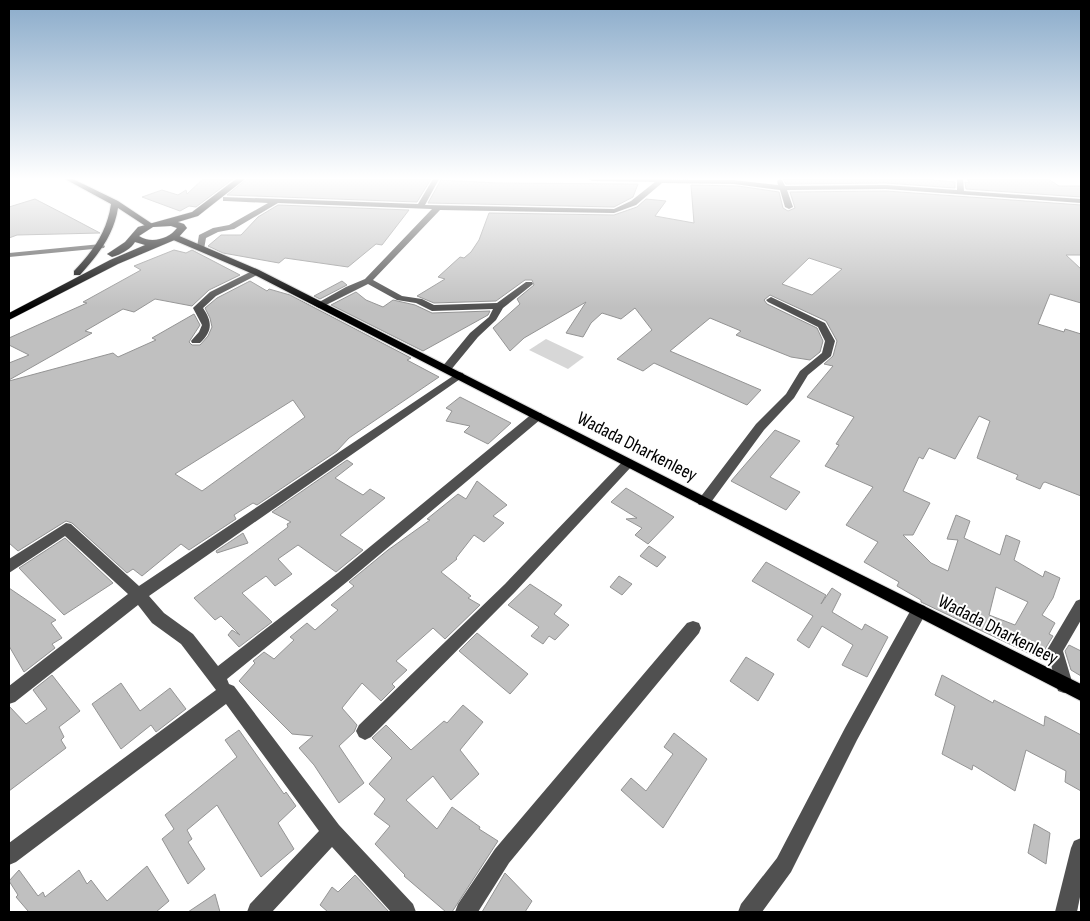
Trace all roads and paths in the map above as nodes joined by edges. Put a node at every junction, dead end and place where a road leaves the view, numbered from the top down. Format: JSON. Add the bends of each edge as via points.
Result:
{"nodes":[{"id":1,"x":111,"y":222,"type":"edge"},
{"id":2,"x":145,"y":222,"type":"edge"},
{"id":3,"x":168,"y":222,"type":"edge"},
{"id":4,"x":192,"y":222,"type":"edge"},
{"id":5,"x":240,"y":222,"type":"edge"},
{"id":6,"x":424,"y":222,"type":"edge"},
{"id":7,"x":165,"y":223,"type":"junction"},
{"id":8,"x":150,"y":225,"type":"junction"},
{"id":9,"x":173,"y":235,"type":"junction"},
{"id":10,"x":134,"y":236,"type":"junction"},
{"id":11,"x":101,"y":246,"type":"junction"},
{"id":12,"x":202,"y":247,"type":"junction"},
{"id":13,"x":9,"y":255,"type":"edge"},
{"id":14,"x":256,"y":272,"type":"junction"},
{"id":15,"x":78,"y":273,"type":"junction"},
{"id":16,"x":368,"y":282,"type":"junction"},
{"id":17,"x":529,"y":284,"type":"dead end"},
{"id":18,"x":770,"y":300,"type":"dead end"},
{"id":19,"x":319,"y":304,"type":"junction"},
{"id":20,"x":499,"y":306,"type":"junction"},
{"id":21,"x":9,"y":310,"type":"edge"},
{"id":22,"x":9,"y":317,"type":"edge"},
{"id":23,"x":196,"y":341,"type":"dead end"},
{"id":24,"x":452,"y":372,"type":"junction"},
{"id":25,"x":537,"y":416,"type":"junction"},
{"id":26,"x":628,"y":463,"type":"junction"},
{"id":27,"x":704,"y":502,"type":"junction"},
{"id":28,"x":9,"y":567,"type":"edge"},
{"id":29,"x":138,"y":594,"type":"junction"},
{"id":30,"x":1081,"y":606,"type":"edge"},
{"id":31,"x":919,"y":611,"type":"junction"},
{"id":32,"x":693,"y":628,"type":"dead end"},
{"id":33,"x":1064,"y":684,"type":"junction"},
{"id":34,"x":222,"y":685,"type":"junction"},
{"id":35,"x":1081,"y":693,"type":"edge"},
{"id":36,"x":9,"y":696,"type":"edge"},
{"id":37,"x":365,"y":730,"type":"dead end"},
{"id":38,"x":332,"y":832,"type":"junction"},
{"id":39,"x":1081,"y":848,"type":"edge"},
{"id":40,"x":9,"y":854,"type":"edge"},
{"id":41,"x":258,"y":912,"type":"edge"},
{"id":42,"x":404,"y":912,"type":"edge"},
{"id":43,"x":466,"y":912,"type":"edge"},
{"id":44,"x":749,"y":912,"type":"edge"},
{"id":45,"x":1066,"y":912,"type":"edge"}],
"edges":[{"from":1,"to":11,"type":"main road"},
{"from":2,"to":8,"type":"main road"},
{"from":3,"to":7,"type":"highway"},
{"from":4,"to":9,"type":"highway"},
{"from":5,"to":12,"type":"street","via":[[202,237]]},
{"from":6,"to":16,"type":"street"},
{"from":7,"to":8,"type":"highway"},
{"from":7,"to":9,"type":"highway","via":[[177,224]]},
{"from":8,"to":10,"type":"highway"},
{"from":9,"to":10,"type":"highway","via":[[140,241]]},
{"from":9,"to":12,"type":"main road","name":"Wadada Dharkenleey"},
{"from":9,"to":22,"type":"highway"},
{"from":10,"to":15,"type":"highway","via":[[119,251]]},
{"from":11,"to":13,"type":"street"},
{"from":11,"to":15,"type":"main road"},
{"from":12,"to":14,"type":"main road","name":"Wadada Dharkenleey"},
{"from":14,"to":19,"type":"main road","name":"Wadada Dharkenleey"},
{"from":14,"to":23,"type":"street","via":[[214,294],[198,308],[206,320],[206,327]]},
{"from":15,"to":21,"type":"highway"},
{"from":16,"to":19,"type":"street"},
{"from":16,"to":20,"type":"street","via":[[400,298],[419,301],[432,308]]},
{"from":17,"to":20,"type":"street"},
{"from":18,"to":27,"type":"street","via":[[822,325],[830,341],[827,354],[804,373],[790,396],[760,427]]},
{"from":19,"to":24,"type":"main road","name":"Wadada Dharkenleey"},
{"from":20,"to":24,"type":"street","via":[[493,318],[474,334]]},
{"from":24,"to":25,"type":"main road","name":"Wadada Dharkenleey"},
{"from":24,"to":29,"type":"street"},
{"from":25,"to":26,"type":"main road","name":"Wadada Dharkenleey"},
{"from":25,"to":34,"type":"street","via":[[350,571]]},
{"from":26,"to":27,"type":"main road","name":"Wadada Dharkenleey"},
{"from":26,"to":37,"type":"street","via":[[510,588]]},
{"from":27,"to":31,"type":"main road","name":"Wadada Dharkenleey"},
{"from":28,"to":29,"type":"street","via":[[66,528]]},
{"from":29,"to":34,"type":"street","via":[[158,618],[187,639]]},
{"from":29,"to":36,"type":"street"},
{"from":30,"to":33,"type":"street","via":[[1056,650]]},
{"from":31,"to":33,"type":"main road","name":"Wadada Dharkenleey"},
{"from":31,"to":44,"type":"street","via":[[784,865]]},
{"from":32,"to":43,"type":"street","via":[[502,856]]},
{"from":33,"to":35,"type":"main road","name":"Wadada Dharkenleey"},
{"from":34,"to":38,"type":"street"},
{"from":34,"to":40,"type":"street"},
{"from":38,"to":41,"type":"street"},
{"from":38,"to":42,"type":"street"},
{"from":39,"to":45,"type":"street"}]}
